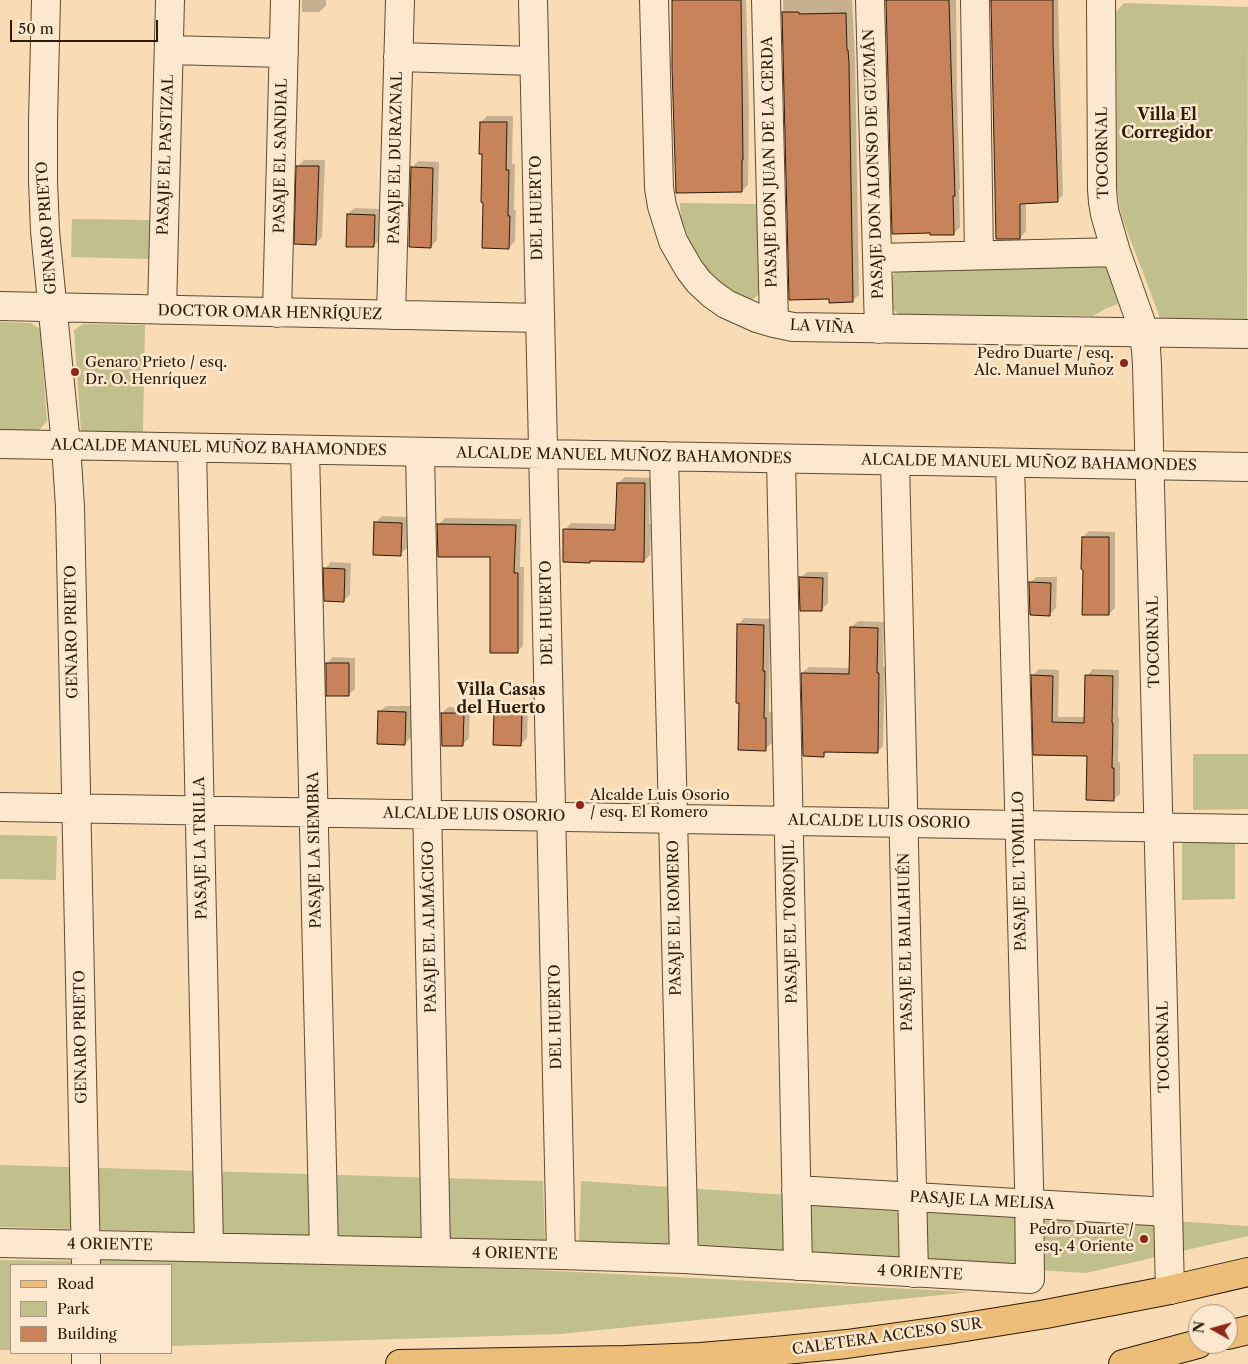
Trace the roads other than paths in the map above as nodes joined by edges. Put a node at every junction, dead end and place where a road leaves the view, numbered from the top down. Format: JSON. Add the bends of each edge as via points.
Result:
{"nodes":[{"id":1,"x":46,"y":0,"type":"edge"},
{"id":2,"x":170,"y":0,"type":"edge"},
{"id":3,"x":285,"y":0,"type":"edge"},
{"id":4,"x":400,"y":0,"type":"edge"},
{"id":5,"x":532,"y":0,"type":"edge"},
{"id":6,"x":654,"y":0,"type":"edge"},
{"id":7,"x":766,"y":0,"type":"edge"},
{"id":8,"x":870,"y":0,"type":"edge"},
{"id":9,"x":975,"y":0,"type":"edge"},
{"id":10,"x":1101,"y":0,"type":"edge"},
{"id":11,"x":169,"y":50,"type":"junction"},
{"id":12,"x":284,"y":53,"type":"junction"},
{"id":13,"x":398,"y":57,"type":"junction"},
{"id":14,"x":534,"y":61,"type":"junction"},
{"id":15,"x":1116,"y":252,"type":"junction"},
{"id":16,"x":979,"y":255,"type":"junction"},
{"id":17,"x":877,"y":258,"type":"junction"},
{"id":18,"x":0,"y":306,"type":"edge"},
{"id":19,"x":52,"y":308,"type":"junction"},
{"id":20,"x":162,"y":310,"type":"junction"},
{"id":21,"x":277,"y":313,"type":"junction"},
{"id":22,"x":392,"y":315,"type":"junction"},
{"id":23,"x":540,"y":318,"type":"junction"},
{"id":24,"x":774,"y":324,"type":"junction"},
{"id":25,"x":879,"y":329,"type":"junction"},
{"id":26,"x":1143,"y":332,"type":"junction"},
{"id":27,"x":1248,"y":334,"type":"edge"},
{"id":28,"x":0,"y":444,"type":"edge"},
{"id":29,"x":66,"y":445,"type":"junction"},
{"id":30,"x":192,"y":448,"type":"junction"},
{"id":31,"x":305,"y":450,"type":"junction"},
{"id":32,"x":420,"y":452,"type":"junction"},
{"id":33,"x":543,"y":454,"type":"junction"},
{"id":34,"x":664,"y":456,"type":"junction"},
{"id":35,"x":781,"y":459,"type":"junction"},
{"id":36,"x":895,"y":461,"type":"junction"},
{"id":37,"x":1010,"y":463,"type":"junction"},
{"id":38,"x":1150,"y":466,"type":"junction"},
{"id":39,"x":1248,"y":467,"type":"edge"},
{"id":40,"x":0,"y":807,"type":"edge"},
{"id":41,"x":76,"y":808,"type":"junction"},
{"id":42,"x":200,"y":810,"type":"junction"},
{"id":43,"x":314,"y":812,"type":"junction"},
{"id":44,"x":428,"y":814,"type":"junction"},
{"id":45,"x":552,"y":816,"type":"junction"},
{"id":46,"x":673,"y":819,"type":"junction"},
{"id":47,"x":788,"y":820,"type":"junction"},
{"id":48,"x":903,"y":822,"type":"junction"},
{"id":49,"x":1019,"y":825,"type":"junction"},
{"id":50,"x":1159,"y":827,"type":"junction"},
{"id":51,"x":1248,"y":829,"type":"edge"},
{"id":52,"x":796,"y":1190,"type":"junction"},
{"id":53,"x":912,"y":1197,"type":"junction"},
{"id":54,"x":1029,"y":1204,"type":"junction"},
{"id":55,"x":1168,"y":1212,"type":"junction"},
{"id":56,"x":0,"y":1243,"type":"edge"},
{"id":57,"x":209,"y":1247,"type":"junction"},
{"id":58,"x":324,"y":1250,"type":"junction"},
{"id":59,"x":436,"y":1252,"type":"junction"},
{"id":60,"x":86,"y":1255,"type":"edge"},
{"id":61,"x":561,"y":1255,"type":"junction"},
{"id":62,"x":684,"y":1259,"type":"junction"},
{"id":63,"x":798,"y":1266,"type":"junction"},
{"id":64,"x":1248,"y":1272,"type":"edge"},
{"id":65,"x":914,"y":1273,"type":"junction"},
{"id":66,"x":1030,"y":1280,"type":"joint"},
{"id":67,"x":1170,"y":1290,"type":"junction"},
{"id":68,"x":1188,"y":1347,"type":"edge"},
{"id":69,"x":400,"y":1364,"type":"edge"},
{"id":70,"x":1123,"y":1364,"type":"edge"}],
"edges":[{"from":1,"to":19,"type":"street","name":"GENARO PRIETO","via":[[43,181]]},
{"from":2,"to":11,"type":"street","name":"PASAJE EL PASTIZAL"},
{"from":3,"to":12,"type":"street","name":"PASAJE EL SANDIAL"},
{"from":4,"to":13,"type":"street","name":"PASAJE EL DURAZNAL"},
{"from":5,"to":14,"type":"street","name":"DEL HUERTO"},
{"from":6,"to":24,"type":"street","name":"LA VIÑA","via":[[659,188],[666,224],[680,256],[699,282],[726,304]]},
{"from":7,"to":24,"type":"street","name":"PASAJE DON JUAN DE LA CERDA"},
{"from":8,"to":17,"type":"street","name":"PASAJE DON ALONSO DE GUZMÁN"},
{"from":9,"to":16,"type":"street"},
{"from":10,"to":15,"type":"street","name":"TOCORNAL","via":[[1102,188],[1105,214]]},
{"from":11,"to":12,"type":"street"},
{"from":11,"to":20,"type":"street","name":"PASAJE EL PASTIZAL"},
{"from":12,"to":21,"type":"street","name":"PASAJE EL SANDIAL"},
{"from":13,"to":14,"type":"street"},
{"from":13,"to":22,"type":"street","name":"PASAJE EL DURAZNAL"},
{"from":14,"to":23,"type":"street","name":"DEL HUERTO"},
{"from":15,"to":16,"type":"street"},
{"from":15,"to":26,"type":"street","name":"TOCORNAL"},
{"from":16,"to":17,"type":"street"},
{"from":17,"to":25,"type":"street","name":"PASAJE DON ALONSO DE GUZMÁN"},
{"from":18,"to":19,"type":"street","name":"DOCTOR OMAR HENRÍQUEZ"},
{"from":19,"to":20,"type":"street","name":"DOCTOR OMAR HENRÍQUEZ"},
{"from":19,"to":29,"type":"street","name":"GENARO PRIETO"},
{"from":20,"to":21,"type":"street","name":"DOCTOR OMAR HENRÍQUEZ"},
{"from":21,"to":22,"type":"street","name":"DOCTOR OMAR HENRÍQUEZ"},
{"from":22,"to":23,"type":"street","name":"DOCTOR OMAR HENRÍQUEZ"},
{"from":23,"to":33,"type":"street","name":"DEL HUERTO"},
{"from":24,"to":25,"type":"street","name":"LA VIÑA"},
{"from":25,"to":26,"type":"street","name":"LA VIÑA"},
{"from":26,"to":27,"type":"street","name":"LA VIÑA"},
{"from":26,"to":38,"type":"street","name":"TOCORNAL","via":[[1148,365]]},
{"from":28,"to":29,"type":"street","name":"ALCALDE MANUEL MUÑOZ BAHAMONDES"},
{"from":29,"to":30,"type":"street","name":"ALCALDE MANUEL MUÑOZ BAHAMONDES"},
{"from":29,"to":41,"type":"street","name":"GENARO PRIETO"},
{"from":30,"to":31,"type":"street","name":"ALCALDE MANUEL MUÑOZ BAHAMONDES"},
{"from":30,"to":42,"type":"street","name":"PASAJE LA TRILLA"},
{"from":31,"to":32,"type":"street","name":"ALCALDE MANUEL MUÑOZ BAHAMONDES"},
{"from":31,"to":43,"type":"street","name":"PASAJE LA SIEMBRA"},
{"from":32,"to":33,"type":"street","name":"ALCALDE MANUEL MUÑOZ BAHAMONDES"},
{"from":32,"to":44,"type":"street","name":"PASAJE EL ALMÁCIGO"},
{"from":33,"to":34,"type":"street","name":"ALCALDE MANUEL MUÑOZ BAHAMONDES"},
{"from":33,"to":45,"type":"street","name":"DEL HUERTO"},
{"from":34,"to":35,"type":"street","name":"ALCALDE MANUEL MUÑOZ BAHAMONDES"},
{"from":34,"to":46,"type":"street","name":"PASAJE EL ROMERO"},
{"from":35,"to":36,"type":"street","name":"ALCALDE MANUEL MUÑOZ BAHAMONDES"},
{"from":35,"to":47,"type":"street","name":"PASAJE EL TORONJIL"},
{"from":36,"to":37,"type":"street","name":"ALCALDE MANUEL MUÑOZ BAHAMONDES"},
{"from":36,"to":48,"type":"street","name":"PASAJE EL BAILAHUÉN"},
{"from":37,"to":38,"type":"street","name":"ALCALDE MANUEL MUÑOZ BAHAMONDES"},
{"from":37,"to":49,"type":"street","name":"PASAJE EL TOMILLO"},
{"from":38,"to":39,"type":"street","name":"ALCALDE MANUEL MUÑOZ BAHAMONDES"},
{"from":38,"to":50,"type":"street","name":"TOCORNAL"},
{"from":40,"to":41,"type":"street","name":"ALCALDE LUIS OSORIO"},
{"from":41,"to":42,"type":"street","name":"ALCALDE LUIS OSORIO"},
{"from":41,"to":60,"type":"street","name":"GENARO PRIETO"},
{"from":42,"to":43,"type":"street","name":"ALCALDE LUIS OSORIO"},
{"from":42,"to":57,"type":"street","name":"PASAJE LA TRILLA"},
{"from":43,"to":44,"type":"street","name":"ALCALDE LUIS OSORIO"},
{"from":43,"to":58,"type":"street","name":"PASAJE LA SIEMBRA"},
{"from":44,"to":45,"type":"street","name":"ALCALDE LUIS OSORIO"},
{"from":44,"to":59,"type":"street","name":"PASAJE EL ALMÁCIGO"},
{"from":45,"to":46,"type":"street","name":"ALCALDE LUIS OSORIO"},
{"from":45,"to":61,"type":"street","name":"DEL HUERTO"},
{"from":46,"to":47,"type":"street","name":"ALCALDE LUIS OSORIO"},
{"from":46,"to":62,"type":"street","name":"PASAJE EL ROMERO"},
{"from":47,"to":48,"type":"street","name":"ALCALDE LUIS OSORIO"},
{"from":47,"to":52,"type":"street","name":"PASAJE EL TORONJIL"},
{"from":48,"to":49,"type":"street","name":"ALCALDE LUIS OSORIO"},
{"from":48,"to":53,"type":"street","name":"PASAJE EL BAILAHUÉN"},
{"from":49,"to":50,"type":"street","name":"ALCALDE LUIS OSORIO"},
{"from":49,"to":54,"type":"street","name":"PASAJE EL TOMILLO"},
{"from":50,"to":51,"type":"street","name":"ALCALDE LUIS OSORIO"},
{"from":50,"to":55,"type":"street","name":"TOCORNAL"},
{"from":52,"to":53,"type":"street","name":"PASAJE LA MELISA"},
{"from":52,"to":63,"type":"street","name":"PASAJE EL TORONJIL"},
{"from":53,"to":54,"type":"street","name":"PASAJE LA MELISA"},
{"from":53,"to":65,"type":"street","name":"PASAJE EL BAILAHUÉN"},
{"from":54,"to":55,"type":"street","name":"PASAJE LA MELISA"},
{"from":54,"to":66,"type":"street","name":"PASAJE EL TOMILLO"},
{"from":55,"to":67,"type":"street","name":"TOCORNAL"},
{"from":56,"to":60,"type":"street","name":"4 ORIENTE"},
{"from":57,"to":58,"type":"street","name":"4 ORIENTE"},
{"from":57,"to":60,"type":"street","name":"4 ORIENTE"},
{"from":58,"to":59,"type":"street","name":"4 ORIENTE"},
{"from":59,"to":61,"type":"street","name":"4 ORIENTE"},
{"from":61,"to":62,"type":"street","name":"4 ORIENTE"},
{"from":62,"to":63,"type":"street","name":"4 ORIENTE"},
{"from":63,"to":65,"type":"street","name":"4 ORIENTE"},
{"from":64,"to":67,"type":"main road","name":"CALETERA ACCESO SUR"},
{"from":65,"to":66,"type":"street","name":"4 ORIENTE"},
{"from":67,"to":69,"type":"main road","name":"CALETERA ACCESO SUR","via":[[946,1330],[775,1351],[625,1360]]},
{"from":68,"to":70,"type":"main road"}]}
